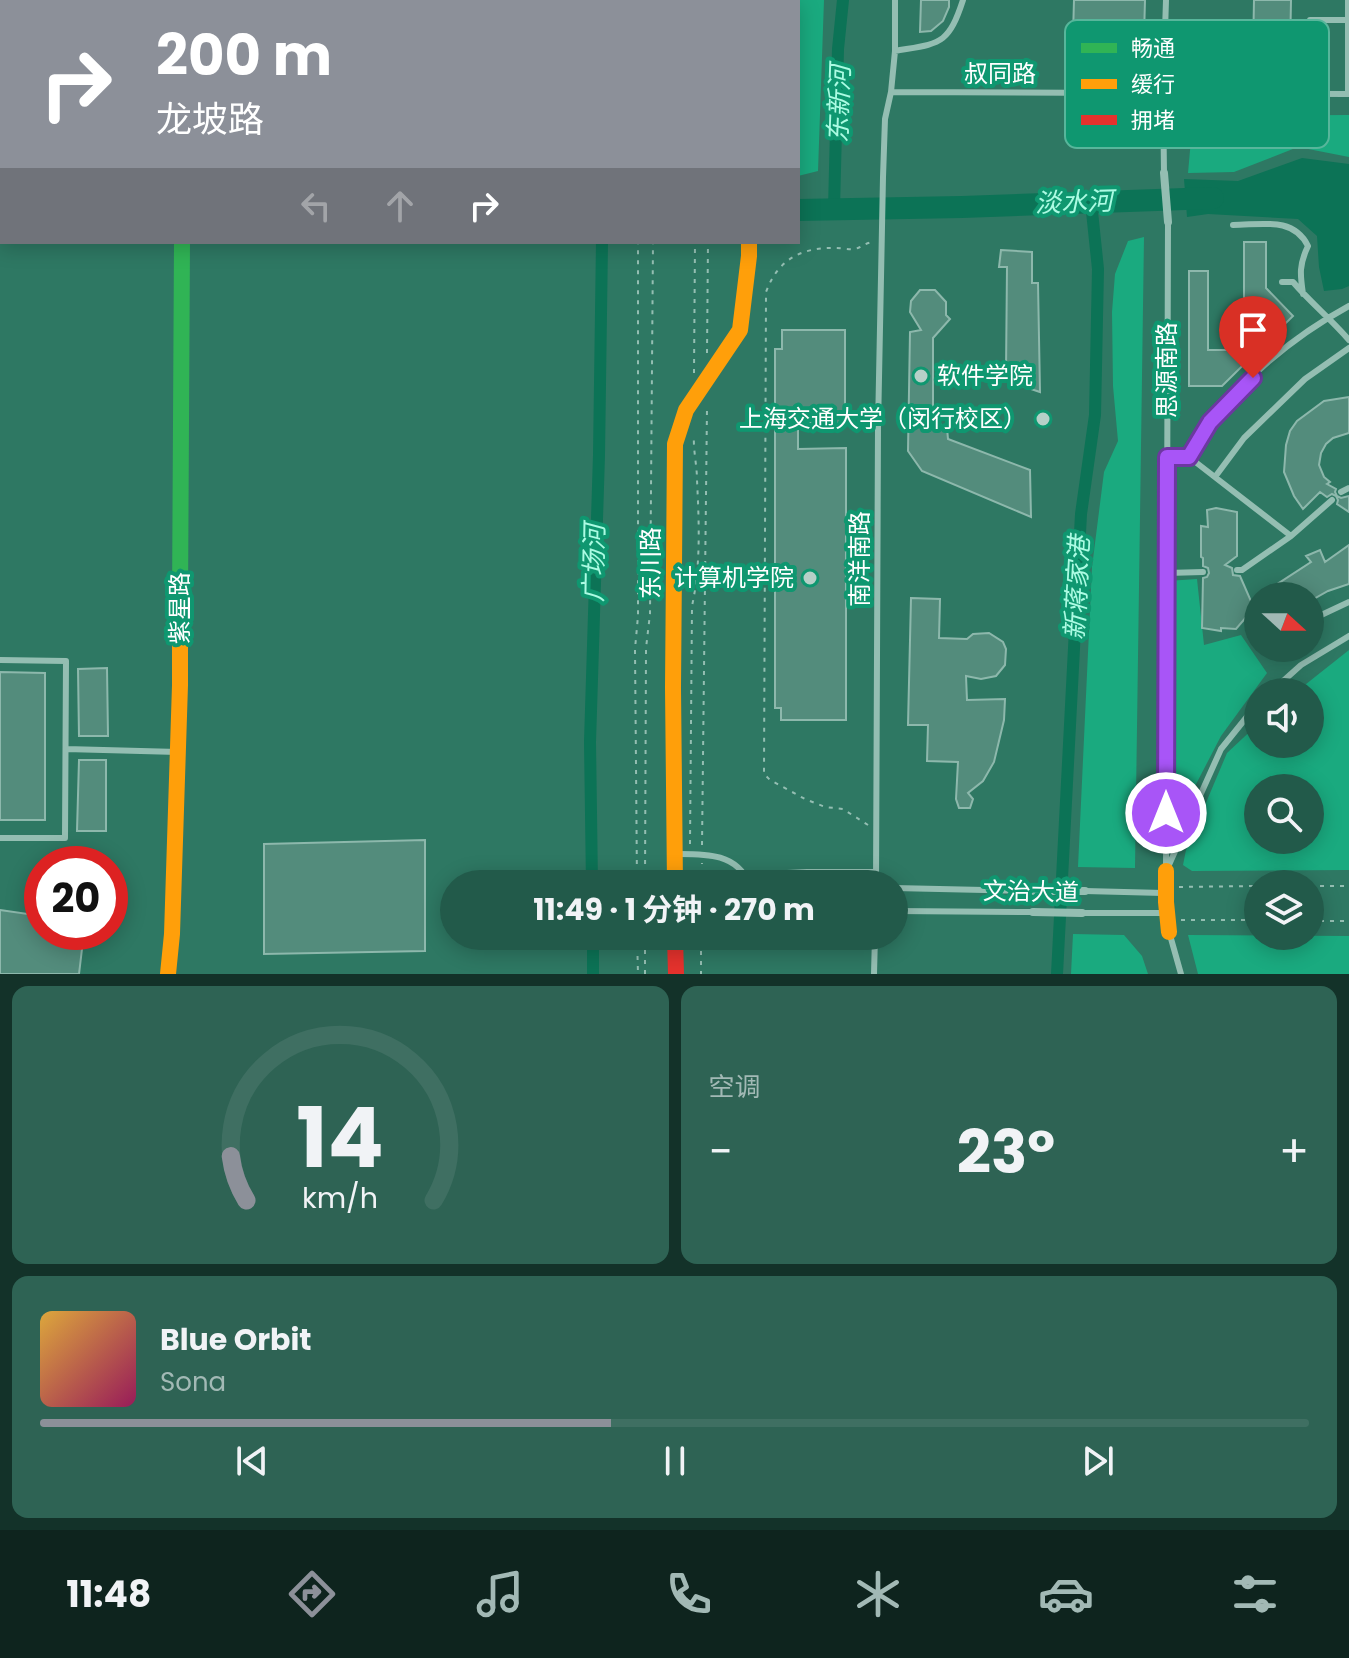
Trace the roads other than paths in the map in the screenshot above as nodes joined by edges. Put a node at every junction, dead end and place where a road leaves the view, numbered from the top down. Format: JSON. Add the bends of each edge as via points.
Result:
{"nodes":[{"id":1,"x":895,"y":0,"type":"edge"},
{"id":2,"x":963,"y":0,"type":"edge"},
{"id":3,"x":1166,"y":0,"type":"edge"},
{"id":4,"x":1348,"y":0,"type":"edge"},
{"id":5,"x":1165,"y":20,"type":"edge"},
{"id":6,"x":1310,"y":20,"type":"dead end"},
{"id":7,"x":1348,"y":20,"type":"edge"},
{"id":8,"x":895,"y":51,"type":"junction"},
{"id":9,"x":891,"y":92,"type":"junction"},
{"id":10,"x":1065,"y":93,"type":"edge"},
{"id":11,"x":1348,"y":94,"type":"edge"},
{"id":12,"x":1164,"y":148,"type":"edge"},
{"id":13,"x":1164,"y":173,"type":"joint"},
{"id":14,"x":1168,"y":222,"type":"joint"},
{"id":15,"x":1233,"y":225,"type":"dead end"},
{"id":16,"x":182,"y":244,"type":"edge"},
{"id":17,"x":749,"y":249,"type":"edge"},
{"id":18,"x":1282,"y":282,"type":"dead end"},
{"id":19,"x":1303,"y":294,"type":"junction"},
{"id":20,"x":1349,"y":306,"type":"edge"},
{"id":21,"x":1329,"y":317,"type":"junction"},
{"id":22,"x":1349,"y":340,"type":"edge"},
{"id":23,"x":1349,"y":348,"type":"edge"},
{"id":24,"x":1167,"y":457,"type":"junction"},
{"id":25,"x":1189,"y":457,"type":"junction"},
{"id":26,"x":1215,"y":477,"type":"junction"},
{"id":27,"x":1349,"y":488,"type":"edge"},
{"id":28,"x":1341,"y":492,"type":"dead end"},
{"id":29,"x":1332,"y":500,"type":"dead end"},
{"id":30,"x":1291,"y":536,"type":"junction"},
{"id":31,"x":1237,"y":570,"type":"dead end"},
{"id":32,"x":1203,"y":572,"type":"dead end"},
{"id":33,"x":1167,"y":573,"type":"junction"},
{"id":34,"x":1349,"y":602,"type":"edge"},
{"id":35,"x":1324,"y":614,"type":"edge"},
{"id":36,"x":1349,"y":636,"type":"edge"},
{"id":37,"x":0,"y":660,"type":"edge"},
{"id":38,"x":1287,"y":678,"type":"edge"},
{"id":39,"x":1244,"y":720,"type":"edge"},
{"id":40,"x":66,"y":749,"type":"junction"},
{"id":41,"x":178,"y":752,"type":"junction"},
{"id":42,"x":0,"y":838,"type":"edge"},
{"id":43,"x":682,"y":854,"type":"junction"},
{"id":44,"x":678,"y":870,"type":"edge"},
{"id":45,"x":740,"y":870,"type":"edge"},
{"id":46,"x":876,"y":870,"type":"edge"},
{"id":47,"x":1166,"y":883,"type":"junction"},
{"id":48,"x":908,"y":888,"type":"edge"},
{"id":49,"x":1034,"y":891,"type":"joint"},
{"id":50,"x":1085,"y":891,"type":"joint"},
{"id":51,"x":908,"y":911,"type":"edge"},
{"id":52,"x":1033,"y":912,"type":"joint"},
{"id":53,"x":1082,"y":913,"type":"joint"},
{"id":54,"x":1168,"y":922,"type":"junction"},
{"id":55,"x":675,"y":950,"type":"edge"},
{"id":56,"x":875,"y":950,"type":"edge"},
{"id":57,"x":168,"y":974,"type":"edge"},
{"id":58,"x":676,"y":974,"type":"edge"},
{"id":59,"x":874,"y":974,"type":"edge"},
{"id":60,"x":1181,"y":974,"type":"edge"}],
"edges":[{"from":1,"to":8,"type":"lane"},
{"from":2,"to":8,"type":"lane","via":[[950,33],[939,42]]},
{"from":3,"to":5,"type":"lane","name":"思源南路"},
{"from":4,"to":7,"type":"lane"},
{"from":6,"to":7,"type":"lane"},
{"from":7,"to":11,"type":"lane"},
{"from":8,"to":9,"type":"lane"},
{"from":9,"to":10,"type":"lane","name":"叔同路"},
{"from":9,"to":46,"type":"lane","name":"南洋南路","via":[[885,119],[878,428]]},
{"from":12,"to":13,"type":"lane","name":"思源南路"},
{"from":13,"to":14,"type":"street","name":"思源南路"},
{"from":14,"to":24,"type":"lane","name":"思源南路"},
{"from":15,"to":19,"type":"lane","via":[[1277,224],[1303,235],[1308,246],[1300,272]]},
{"from":16,"to":41,"type":"street","name":"紫星路"},
{"from":17,"to":43,"type":"street","name":"东川路","via":[[740,330],[700,378],[675,444],[673,688]]},
{"from":18,"to":19,"type":"lane","via":[[1293,282]]},
{"from":19,"to":21,"type":"lane"},
{"from":20,"to":21,"type":"lane"},
{"from":21,"to":22,"type":"lane"},
{"from":21,"to":25,"type":"lane","via":[[1274,355],[1210,422]]},
{"from":23,"to":26,"type":"lane","via":[[1305,379],[1244,438]]},
{"from":24,"to":25,"type":"lane"},
{"from":24,"to":33,"type":"lane","name":"思源南路"},
{"from":25,"to":26,"type":"lane"},
{"from":26,"to":30,"type":"lane"},
{"from":27,"to":28,"type":"lane"},
{"from":29,"to":30,"type":"lane"},
{"from":30,"to":31,"type":"lane"},
{"from":32,"to":33,"type":"lane"},
{"from":33,"to":47,"type":"lane","name":"思源南路"},
{"from":34,"to":35,"type":"lane"},
{"from":36,"to":38,"type":"lane"},
{"from":37,"to":40,"type":"lane","via":[[66,661]]},
{"from":39,"to":47,"type":"lane","via":[[1221,749]]},
{"from":40,"to":41,"type":"lane"},
{"from":40,"to":42,"type":"lane","via":[[65,838]]},
{"from":41,"to":57,"type":"street","name":"紫星路"},
{"from":43,"to":44,"type":"street","name":"东川路"},
{"from":43,"to":45,"type":"lane","via":[[709,854],[730,860]]},
{"from":47,"to":50,"type":"lane","name":"文治大道"},
{"from":47,"to":54,"type":"street","name":"思源南路"},
{"from":48,"to":49,"type":"lane","name":"文治大道"},
{"from":49,"to":50,"type":"street","name":"文治大道"},
{"from":51,"to":52,"type":"lane","name":"文治大道"},
{"from":52,"to":53,"type":"street","name":"文治大道"},
{"from":53,"to":54,"type":"lane","name":"文治大道"},
{"from":54,"to":60,"type":"lane"},
{"from":55,"to":58,"type":"street"},
{"from":56,"to":59,"type":"lane"}]}
